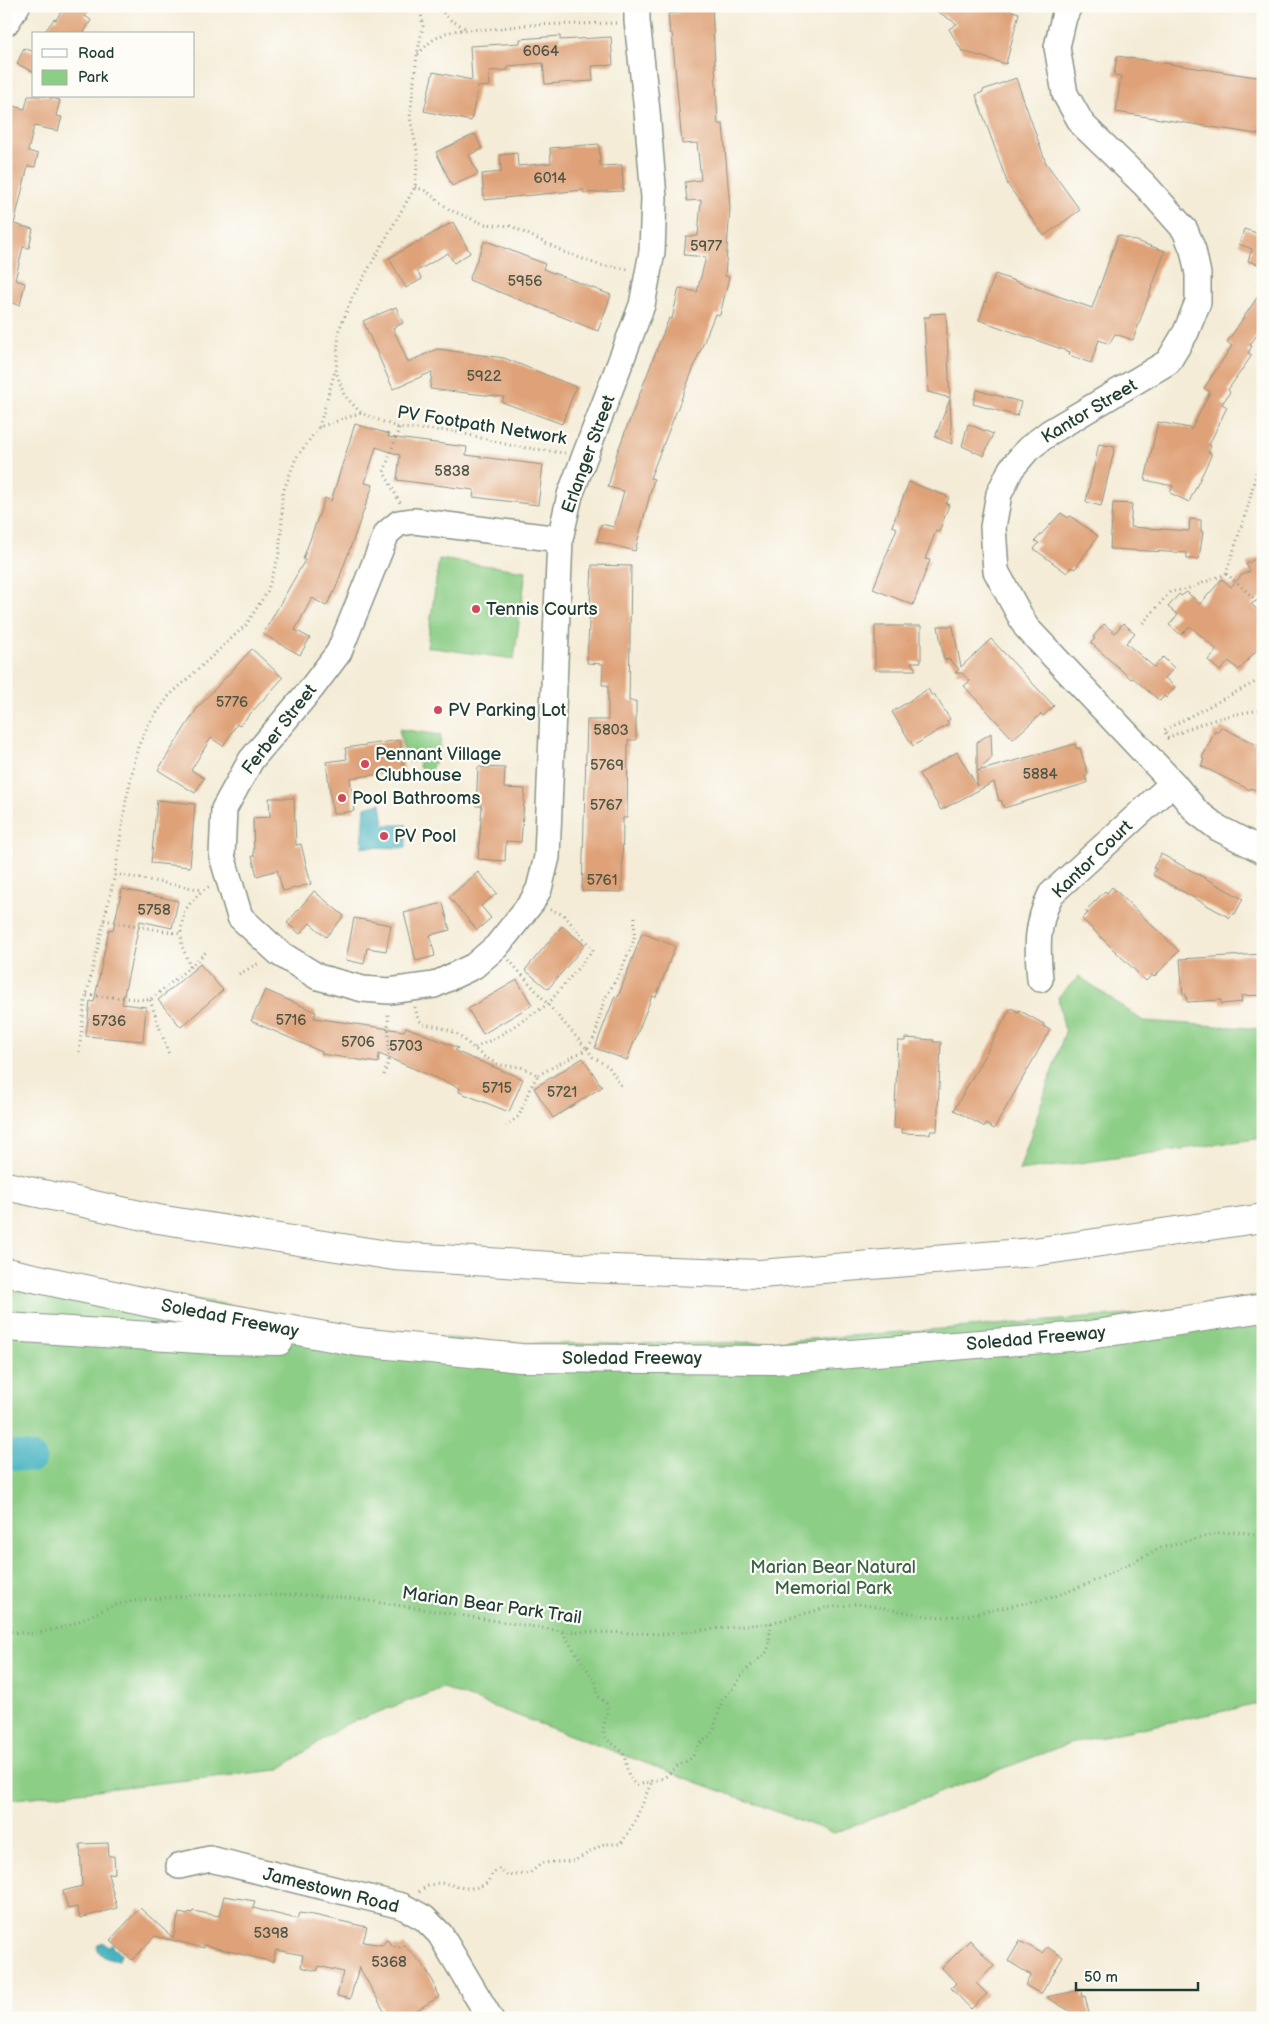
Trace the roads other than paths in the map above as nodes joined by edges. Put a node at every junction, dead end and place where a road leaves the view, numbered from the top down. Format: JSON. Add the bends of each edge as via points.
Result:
{"nodes":[{"id":1,"x":17,"y":6,"type":"edge"},
{"id":2,"x":1069,"y":6,"type":"edge"},
{"id":3,"x":637,"y":14,"type":"edge"},
{"id":4,"x":6,"y":23,"type":"edge"},
{"id":5,"x":560,"y":539,"type":"junction"},
{"id":6,"x":1173,"y":783,"type":"junction"},
{"id":7,"x":1263,"y":851,"type":"edge"},
{"id":8,"x":1040,"y":979,"type":"dead end"},
{"id":9,"x":401,"y":990,"type":"joint"},
{"id":10,"x":6,"y":1172,"type":"edge"},
{"id":11,"x":6,"y":1186,"type":"edge"},
{"id":12,"x":1263,"y":1218,"type":"edge"},
{"id":13,"x":158,"y":1219,"type":"junction"},
{"id":14,"x":6,"y":1272,"type":"edge"},
{"id":15,"x":1263,"y":1308,"type":"edge"},
{"id":16,"x":6,"y":1327,"type":"edge"},
{"id":17,"x":358,"y":1342,"type":"junction"},
{"id":18,"x":179,"y":1866,"type":"dead end"},
{"id":19,"x":490,"y":2018,"type":"edge"}],
"edges":[{"from":1,"to":4,"type":"street"},
{"from":2,"to":6,"type":"street","name":"Kantor Street","via":[[1057,48],[1065,94],[1082,124],[1145,185],[1185,230],[1198,274],[1198,302],[1186,332],[1168,362],[1050,432],[1028,449],[1011,469],[999,494],[993,527],[996,571],[1026,627]]},
{"from":3,"to":5,"type":"street","name":"Erlanger Street","via":[[654,198],[652,252],[642,304],[570,495]]},
{"from":5,"to":9,"type":"street","name":"Erlanger Street","via":[[547,857],[539,889],[497,946],[474,966],[434,985]]},
{"from":5,"to":9,"type":"street","name":"Ferber Street","via":[[409,521],[398,523],[387,533],[338,652],[251,760],[224,809],[222,856],[240,917],[278,953],[318,977],[363,989]]},
{"from":6,"to":7,"type":"street","name":"Kantor Street","via":[[1197,812],[1218,828]]},
{"from":6,"to":8,"type":"street","name":"Kantor Court","via":[[1051,894],[1042,911],[1037,944]]},
{"from":10,"to":13,"type":"highway"},
{"from":11,"to":13,"type":"highway"},
{"from":12,"to":13,"type":"highway","via":[[1034,1252],[760,1274],[582,1268],[394,1256]]},
{"from":14,"to":17,"type":"highway","name":"Soledad Freeway","via":[[174,1308]]},
{"from":15,"to":17,"type":"highway","name":"Soledad Freeway","via":[[1083,1336],[774,1360],[521,1358]]},
{"from":16,"to":17,"type":"highway","via":[[215,1340]]},
{"from":18,"to":19,"type":"street","name":"Jamestown Road","via":[[210,1859],[402,1906],[424,1918],[440,1934]]}]}
